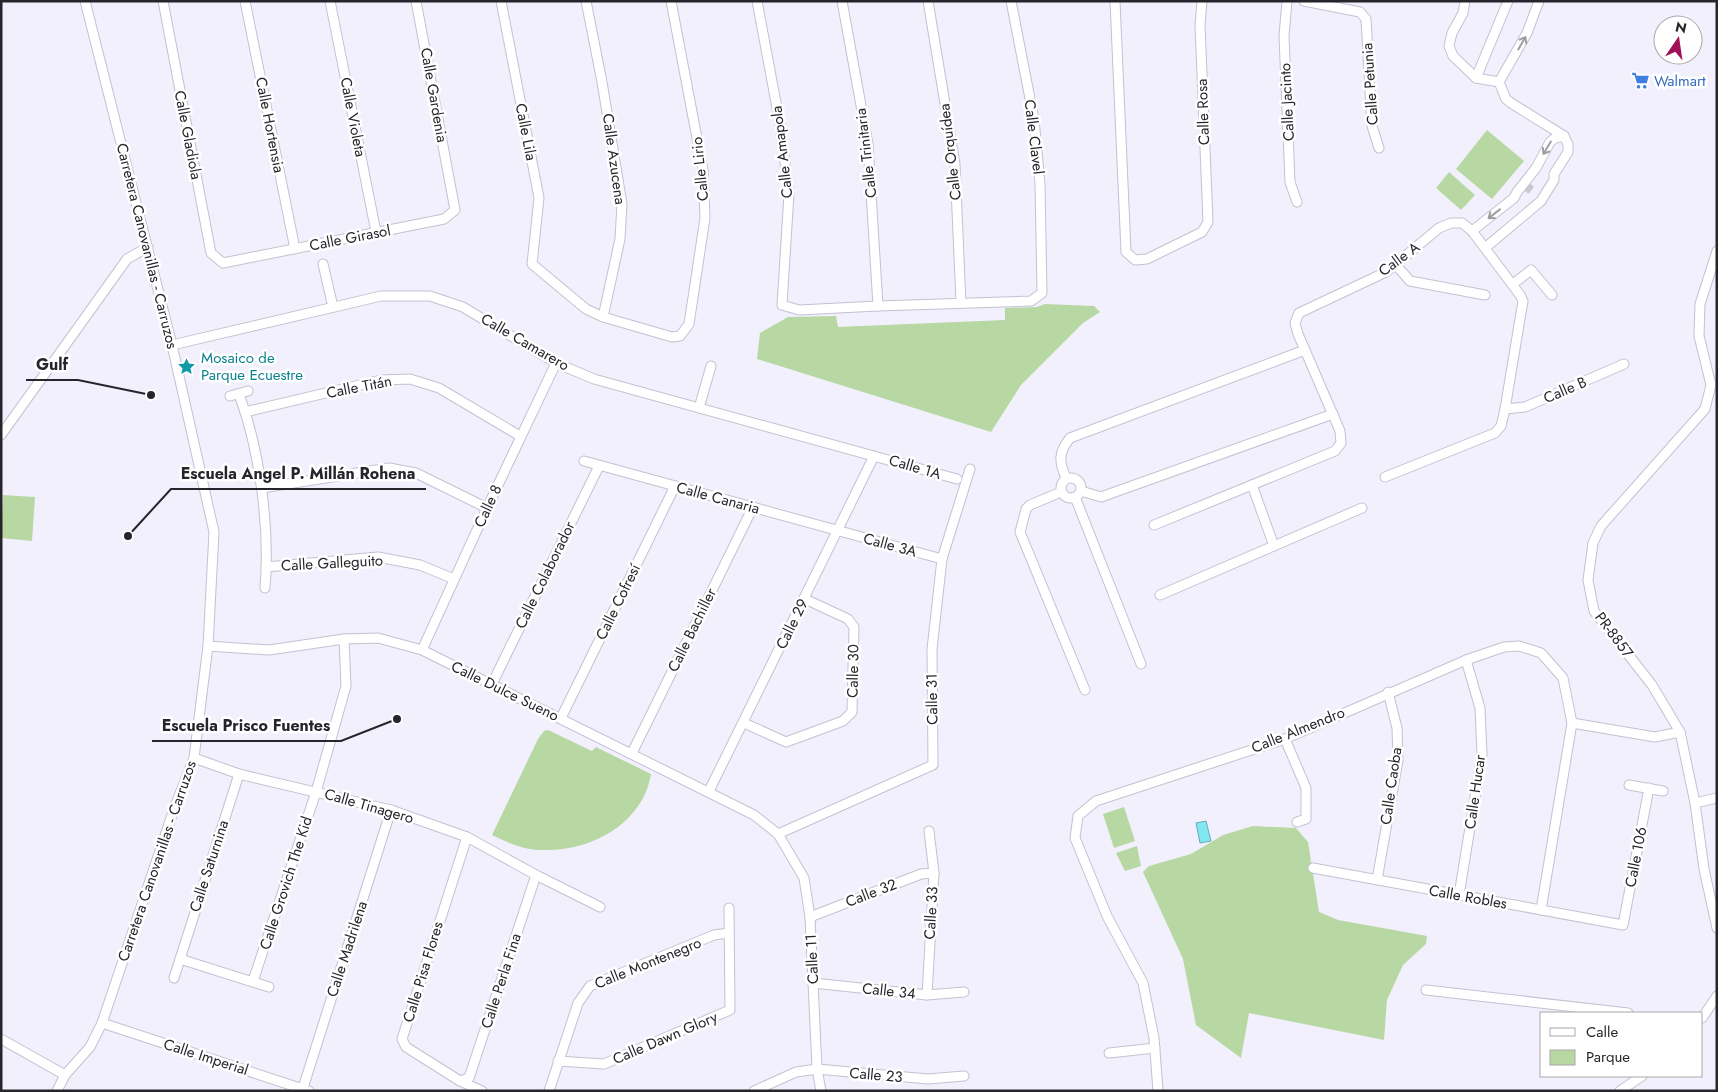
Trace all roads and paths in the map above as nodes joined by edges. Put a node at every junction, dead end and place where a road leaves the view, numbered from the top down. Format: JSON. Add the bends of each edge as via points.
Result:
{"nodes":[{"id":1,"x":85,"y":1,"type":"edge"},
{"id":2,"x":164,"y":1,"type":"edge"},
{"id":3,"x":245,"y":1,"type":"edge"},
{"id":4,"x":330,"y":1,"type":"edge"},
{"id":5,"x":416,"y":1,"type":"edge"},
{"id":6,"x":501,"y":1,"type":"edge"},
{"id":7,"x":586,"y":1,"type":"edge"},
{"id":8,"x":671,"y":1,"type":"edge"},
{"id":9,"x":757,"y":1,"type":"edge"},
{"id":10,"x":842,"y":1,"type":"edge"},
{"id":11,"x":928,"y":1,"type":"edge"},
{"id":12,"x":1011,"y":1,"type":"edge"},
{"id":13,"x":1115,"y":1,"type":"edge"},
{"id":14,"x":1202,"y":1,"type":"edge"},
{"id":15,"x":1287,"y":1,"type":"edge"},
{"id":16,"x":1304,"y":1,"type":"edge"},
{"id":17,"x":1465,"y":1,"type":"edge"},
{"id":18,"x":1508,"y":1,"type":"edge"},
{"id":19,"x":1539,"y":1,"type":"edge"},
{"id":20,"x":1476,"y":78,"type":"junction"},
{"id":21,"x":1499,"y":82,"type":"junction"},
{"id":22,"x":1564,"y":136,"type":"junction"},
{"id":23,"x":1379,"y":148,"type":"dead end"},
{"id":24,"x":1535,"y":169,"type":"junction"},
{"id":25,"x":1533,"y":181,"type":"tunnel mouth"},
{"id":26,"x":451,"y":189,"type":"joint"},
{"id":27,"x":1525,"y":192,"type":"tunnel mouth"},
{"id":28,"x":1514,"y":198,"type":"junction"},
{"id":29,"x":1297,"y":202,"type":"dead end"},
{"id":30,"x":1472,"y":230,"type":"junction"},
{"id":31,"x":376,"y":232,"type":"junction"},
{"id":32,"x":148,"y":247,"type":"junction"},
{"id":33,"x":1485,"y":248,"type":"junction"},
{"id":34,"x":295,"y":249,"type":"junction"},
{"id":35,"x":1717,"y":252,"type":"edge"},
{"id":36,"x":222,"y":263,"type":"joint"},
{"id":37,"x":323,"y":264,"type":"dead end"},
{"id":38,"x":1395,"y":264,"type":"junction"},
{"id":39,"x":1513,"y":284,"type":"junction"},
{"id":40,"x":1552,"y":295,"type":"dead end"},
{"id":41,"x":1485,"y":296,"type":"dead end"},
{"id":42,"x":961,"y":304,"type":"junction"},
{"id":43,"x":878,"y":306,"type":"junction"},
{"id":44,"x":333,"y":307,"type":"junction"},
{"id":45,"x":602,"y":317,"type":"junction"},
{"id":46,"x":172,"y":345,"type":"junction"},
{"id":47,"x":1305,"y":350,"type":"junction"},
{"id":48,"x":556,"y":363,"type":"junction"},
{"id":49,"x":1624,"y":364,"type":"dead end"},
{"id":50,"x":711,"y":366,"type":"dead end"},
{"id":51,"x":248,"y":391,"type":"dead end"},
{"id":52,"x":699,"y":408,"type":"junction"},
{"id":53,"x":1505,"y":409,"type":"junction"},
{"id":54,"x":245,"y":412,"type":"junction"},
{"id":55,"x":1333,"y":414,"type":"junction"},
{"id":56,"x":1,"y":435,"type":"edge"},
{"id":57,"x":520,"y":436,"type":"junction"},
{"id":58,"x":874,"y":456,"type":"junction"},
{"id":59,"x":584,"y":461,"type":"dead end"},
{"id":60,"x":599,"y":466,"type":"junction"},
{"id":61,"x":970,"y":469,"type":"dead end"},
{"id":62,"x":1066,"y":478,"type":"junction"},
{"id":63,"x":1385,"y":478,"type":"dead end"},
{"id":64,"x":957,"y":479,"type":"dead end"},
{"id":65,"x":1252,"y":485,"type":"junction"},
{"id":66,"x":675,"y":486,"type":"junction"},
{"id":67,"x":262,"y":488,"type":"junction"},
{"id":68,"x":1061,"y":492,"type":"junction"},
{"id":69,"x":1078,"y":494,"type":"junction"},
{"id":70,"x":752,"y":507,"type":"junction"},
{"id":71,"x":487,"y":508,"type":"junction"},
{"id":72,"x":1362,"y":508,"type":"dead end"},
{"id":73,"x":1154,"y":525,"type":"dead end"},
{"id":74,"x":837,"y":531,"type":"junction"},
{"id":75,"x":1274,"y":546,"type":"junction"},
{"id":76,"x":942,"y":559,"type":"junction"},
{"id":77,"x":266,"y":567,"type":"junction"},
{"id":78,"x":454,"y":579,"type":"junction"},
{"id":79,"x":265,"y":588,"type":"dead end"},
{"id":80,"x":1160,"y":595,"type":"dead end"},
{"id":81,"x":804,"y":599,"type":"junction"},
{"id":82,"x":344,"y":640,"type":"junction"},
{"id":83,"x":208,"y":646,"type":"junction"},
{"id":84,"x":422,"y":650,"type":"junction"},
{"id":85,"x":1466,"y":660,"type":"junction"},
{"id":86,"x":1141,"y":664,"type":"dead end"},
{"id":87,"x":492,"y":684,"type":"junction"},
{"id":88,"x":1085,"y":690,"type":"dead end"},
{"id":89,"x":1388,"y":692,"type":"junction"},
{"id":90,"x":561,"y":718,"type":"junction"},
{"id":91,"x":744,"y":723,"type":"junction"},
{"id":92,"x":1572,"y":723,"type":"junction"},
{"id":93,"x":1680,"y":732,"type":"junction"},
{"id":94,"x":1285,"y":738,"type":"junction"},
{"id":95,"x":632,"y":753,"type":"junction"},
{"id":96,"x":194,"y":758,"type":"junction"},
{"id":97,"x":238,"y":774,"type":"junction"},
{"id":98,"x":1629,"y":784,"type":"dead end"},
{"id":99,"x":1649,"y":788,"type":"junction"},
{"id":100,"x":1663,"y":791,"type":"dead end"},
{"id":101,"x":316,"y":792,"type":"junction"},
{"id":102,"x":709,"y":792,"type":"junction"},
{"id":103,"x":1717,"y":798,"type":"edge"},
{"id":104,"x":1695,"y":803,"type":"junction"},
{"id":105,"x":391,"y":810,"type":"junction"},
{"id":106,"x":1297,"y":822,"type":"dead end"},
{"id":107,"x":929,"y":830,"type":"dead end"},
{"id":108,"x":778,"y":834,"type":"junction"},
{"id":109,"x":467,"y":837,"type":"junction"},
{"id":110,"x":1313,"y":868,"type":"dead end"},
{"id":111,"x":934,"y":873,"type":"junction"},
{"id":112,"x":536,"y":875,"type":"junction"},
{"id":113,"x":1377,"y":880,"type":"junction"},
{"id":114,"x":1459,"y":895,"type":"junction"},
{"id":115,"x":600,"y":907,"type":"dead end"},
{"id":116,"x":729,"y":908,"type":"dead end"},
{"id":117,"x":1542,"y":910,"type":"junction"},
{"id":118,"x":810,"y":916,"type":"junction"},
{"id":119,"x":1623,"y":925,"type":"joint"},
{"id":120,"x":1717,"y":928,"type":"edge"},
{"id":121,"x":728,"y":933,"type":"junction"},
{"id":122,"x":180,"y":959,"type":"junction"},
{"id":123,"x":174,"y":978,"type":"dead end"},
{"id":124,"x":254,"y":981,"type":"junction"},
{"id":125,"x":814,"y":983,"type":"junction"},
{"id":126,"x":269,"y":987,"type":"dead end"},
{"id":127,"x":1426,"y":990,"type":"dead end"},
{"id":128,"x":964,"y":992,"type":"dead end"},
{"id":129,"x":926,"y":996,"type":"junction"},
{"id":130,"x":1717,"y":996,"type":"edge"},
{"id":131,"x":1619,"y":1012,"type":"edge"},
{"id":132,"x":1703,"y":1017,"type":"edge"},
{"id":133,"x":102,"y":1024,"type":"junction"},
{"id":134,"x":1,"y":1039,"type":"edge"},
{"id":135,"x":1155,"y":1048,"type":"junction"},
{"id":136,"x":1109,"y":1053,"type":"dead end"},
{"id":137,"x":558,"y":1061,"type":"junction"},
{"id":138,"x":817,"y":1069,"type":"junction"},
{"id":139,"x":65,"y":1075,"type":"junction"},
{"id":140,"x":964,"y":1076,"type":"dead end"},
{"id":141,"x":1641,"y":1077,"type":"edge"},
{"id":142,"x":460,"y":1081,"type":"junction"},
{"id":143,"x":306,"y":1089,"type":"edge"},
{"id":144,"x":482,"y":1090,"type":"edge"},
{"id":145,"x":57,"y":1091,"type":"edge"},
{"id":146,"x":549,"y":1091,"type":"edge"},
{"id":147,"x":754,"y":1091,"type":"edge"},
{"id":148,"x":821,"y":1091,"type":"edge"},
{"id":149,"x":1158,"y":1091,"type":"edge"},
{"id":150,"x":1620,"y":1091,"type":"edge"}],
"edges":[{"from":1,"to":32,"type":"street","name":"Carretera Canovanillas - Carruzos"},
{"from":2,"to":36,"type":"street","name":"Calle Gladiola","via":[[210,253]]},
{"from":3,"to":34,"type":"street","name":"Calle Hortensia"},
{"from":4,"to":31,"type":"street","name":"Calle Violeta"},
{"from":5,"to":26,"type":"street","name":"Calle Gardenia"},
{"from":6,"to":45,"type":"street","name":"Calle Lila","via":[[539,198],[532,264],[586,309]]},
{"from":7,"to":45,"type":"street","name":"Calle Azucena","via":[[622,204],[620,239]]},
{"from":8,"to":45,"type":"street","name":"Calle Lirio","via":[[703,170],[705,218],[689,324],[680,336],[672,337]]},
{"from":9,"to":43,"type":"street","name":"Calle Amapola","via":[[780,124],[789,194],[782,305],[799,310]]},
{"from":10,"to":43,"type":"street","name":"Calle Trinitaria","via":[[868,144]]},
{"from":11,"to":42,"type":"street","name":"Calle Orquídea","via":[[955,164]]},
{"from":12,"to":42,"type":"street","name":"Calle Clavel","via":[[1034,119],[1040,184],[1042,293],[1031,301]]},
{"from":13,"to":14,"type":"street","name":"Calle Rosa","via":[[1126,252],[1135,260],[1147,259],[1202,232],[1208,222],[1200,25]]},
{"from":15,"to":29,"type":"street","name":"Calle Jacinto","via":[[1284,36],[1290,182]]},
{"from":16,"to":23,"type":"street","name":"Calle Petunia","via":[[1360,12],[1366,19],[1372,126]]},
{"from":17,"to":20,"type":"street","via":[[1448,46],[1453,56]]},
{"from":18,"to":20,"type":"street"},
{"from":21,"to":19,"type":"street","one_way":true,"via":[[1527,34]]},
{"from":20,"to":21,"type":"street"},
{"from":21,"to":22,"type":"street","via":[[1506,99]]},
{"from":22,"to":24,"type":"street","one_way":true,"via":[[1550,142]]},
{"from":22,"to":33,"type":"street","via":[[1568,152],[1541,201]]},
{"from":24,"to":25,"type":"street"},
{"from":24,"to":28,"type":"street"},
{"from":26,"to":31,"type":"street","name":"Calle Girasol","via":[[455,210],[444,219]]},
{"from":27,"to":28,"type":"street"},
{"from":28,"to":30,"type":"street","one_way":true},
{"from":30,"to":33,"type":"street"},
{"from":30,"to":38,"type":"street","name":"Calle A","via":[[1462,223],[1439,228]]},
{"from":31,"to":34,"type":"street","name":"Calle Girasol"},
{"from":32,"to":46,"type":"street","name":"Carretera Canovanillas - Carruzos"},
{"from":32,"to":56,"type":"street","via":[[127,259]]},
{"from":33,"to":39,"type":"street"},
{"from":34,"to":36,"type":"street","name":"Calle Girasol"},
{"from":35,"to":93,"type":"street","name":"PR-8857","via":[[1700,304],[1699,336],[1711,385],[1705,409],[1601,526],[1593,543],[1588,580],[1594,611],[1652,685]]},
{"from":37,"to":44,"type":"street"},
{"from":38,"to":41,"type":"street","via":[[1410,281]]},
{"from":38,"to":47,"type":"street","name":"Calle A","via":[[1386,272],[1299,313],[1295,323]]},
{"from":39,"to":40,"type":"street","via":[[1531,270]]},
{"from":39,"to":53,"type":"street","via":[[1523,301]]},
{"from":42,"to":43,"type":"street"},
{"from":44,"to":46,"type":"street","name":"Calle Camarero"},
{"from":44,"to":48,"type":"street","name":"Calle Camarero","via":[[381,296],[430,296],[463,307]]},
{"from":46,"to":83,"type":"street","name":"Carretera Canovanillas - Carruzos","via":[[214,532]]},
{"from":47,"to":55,"type":"street","name":"Calle A"},
{"from":47,"to":62,"type":"street","via":[[1070,438],[1061,452]]},
{"from":48,"to":52,"type":"street","name":"Calle Camarero","via":[[594,379]]},
{"from":48,"to":57,"type":"street","name":"Calle 8"},
{"from":49,"to":53,"type":"street","name":"Calle B","via":[[1525,407]]},
{"from":50,"to":52,"type":"street"},
{"from":51,"to":54,"type":"street","via":[[234,395]]},
{"from":52,"to":58,"type":"street","name":"Calle Camarero"},
{"from":53,"to":63,"type":"street","via":[[1496,433]]},
{"from":54,"to":57,"type":"street","name":"Calle Titán","via":[[380,380],[410,380],[439,388]]},
{"from":54,"to":67,"type":"street"},
{"from":55,"to":65,"type":"street","name":"Calle A","via":[[1341,443],[1335,451]]},
{"from":55,"to":69,"type":"street","via":[[1101,497]]},
{"from":57,"to":71,"type":"street","name":"Calle 8"},
{"from":58,"to":64,"type":"street","name":"Calle 1A"},
{"from":58,"to":74,"type":"street","name":"Calle 29"},
{"from":59,"to":60,"type":"street","name":"Calle Canaria"},
{"from":60,"to":66,"type":"street","name":"Calle Canaria"},
{"from":60,"to":87,"type":"street","name":"Calle Colaborador"},
{"from":61,"to":76,"type":"street","name":"Calle 31"},
{"from":62,"to":68,"type":"street","via":[[1061,484]]},
{"from":62,"to":69,"type":"street","via":[[1078,480],[1081,487]]},
{"from":65,"to":73,"type":"street","name":"Calle A"},
{"from":65,"to":75,"type":"street"},
{"from":66,"to":70,"type":"street","name":"Calle Canaria"},
{"from":66,"to":90,"type":"street","name":"Calle Cofresí"},
{"from":67,"to":71,"type":"street","via":[[390,468],[416,473]]},
{"from":67,"to":77,"type":"street"},
{"from":68,"to":69,"type":"street","via":[[1067,498]]},
{"from":68,"to":88,"type":"street","via":[[1030,505],[1020,532]]},
{"from":69,"to":86,"type":"street"},
{"from":70,"to":74,"type":"street","name":"Calle Canaria"},
{"from":70,"to":95,"type":"street","name":"Calle Bachiller"},
{"from":71,"to":78,"type":"street","name":"Calle 8"},
{"from":72,"to":75,"type":"street"},
{"from":74,"to":76,"type":"street","name":"Calle 3A"},
{"from":74,"to":81,"type":"street","name":"Calle 29"},
{"from":75,"to":80,"type":"street"},
{"from":76,"to":108,"type":"street","name":"Calle 31","via":[[932,649],[933,765]]},
{"from":77,"to":78,"type":"street","name":"Calle Galleguito","via":[[378,557],[420,564]]},
{"from":77,"to":79,"type":"street"},
{"from":78,"to":84,"type":"street","name":"Calle 8"},
{"from":81,"to":91,"type":"street","name":"Calle 29"},
{"from":81,"to":91,"type":"street","name":"Calle 30","via":[[848,619],[854,627],[852,712],[843,721],[786,742]]},
{"from":82,"to":83,"type":"street","name":"Calle Dulce Sueno","via":[[269,650]]},
{"from":82,"to":84,"type":"street","name":"Calle Dulce Sueno","via":[[378,638]]},
{"from":82,"to":101,"type":"street","name":"Calle Grovich The Kid","via":[[346,686]]},
{"from":83,"to":96,"type":"street","name":"Carretera Canovanillas - Carruzos"},
{"from":84,"to":87,"type":"street","name":"Calle Dulce Sueno"},
{"from":85,"to":89,"type":"street","name":"Calle Almendro"},
{"from":85,"to":92,"type":"street","name":"Calle Almendro","via":[[1504,647],[1519,646],[1541,653],[1563,678]]},
{"from":85,"to":114,"type":"street","name":"Calle Hucar","via":[[1480,708],[1482,754]]},
{"from":87,"to":90,"type":"street","name":"Calle Dulce Sueno"},
{"from":89,"to":94,"type":"street","name":"Calle Almendro"},
{"from":89,"to":113,"type":"street","name":"Calle Caoba","via":[[1397,728],[1398,760]]},
{"from":90,"to":95,"type":"street","name":"Calle Dulce Sueno"},
{"from":91,"to":102,"type":"street","name":"Calle 29"},
{"from":92,"to":93,"type":"street","via":[[1655,737]]},
{"from":92,"to":117,"type":"street","name":"Calle Almendro"},
{"from":93,"to":104,"type":"street","name":"PR-8857"},
{"from":94,"to":106,"type":"street","via":[[1306,788],[1306,819]]},
{"from":94,"to":135,"type":"street","name":"Calle Almendro","via":[[1096,801],[1078,816],[1075,838],[1107,916],[1143,983]]},
{"from":95,"to":102,"type":"street","name":"Calle Dulce Sueno"},
{"from":96,"to":97,"type":"street","name":"Calle Tinagero"},
{"from":96,"to":133,"type":"street","name":"Carretera Canovanillas - Carruzos"},
{"from":97,"to":101,"type":"street","name":"Calle Tinagero"},
{"from":97,"to":122,"type":"street","name":"Calle Saturnina"},
{"from":98,"to":99,"type":"street"},
{"from":99,"to":100,"type":"street"},
{"from":99,"to":119,"type":"street","name":"Calle 106"},
{"from":101,"to":105,"type":"street","name":"Calle Tinagero"},
{"from":101,"to":124,"type":"street","name":"Calle Grovich The Kid"},
{"from":102,"to":108,"type":"street","name":"Calle Dulce Sueno","via":[[754,815]]},
{"from":103,"to":104,"type":"street"},
{"from":104,"to":120,"type":"street","name":"PR-8857","via":[[1704,869]]},
{"from":105,"to":109,"type":"street","name":"Calle Tinagero"},
{"from":105,"to":143,"type":"street","name":"Calle Madrilena"},
{"from":107,"to":111,"type":"street","name":"Calle 33"},
{"from":108,"to":118,"type":"street","name":"Calle 11","via":[[804,878]]},
{"from":109,"to":112,"type":"street","name":"Calle Tinagero"},
{"from":109,"to":142,"type":"street","name":"Calle Pisa Flores","via":[[402,1038],[406,1047]]},
{"from":110,"to":113,"type":"street","name":"Calle Robles"},
{"from":111,"to":118,"type":"street","name":"Calle 32","via":[[921,874]]},
{"from":111,"to":129,"type":"street","name":"Calle 33"},
{"from":112,"to":115,"type":"street","name":"Calle Tinagero"},
{"from":112,"to":142,"type":"street","name":"Calle Perla Fina","via":[[469,1078]]},
{"from":113,"to":114,"type":"street","name":"Calle Robles"},
{"from":114,"to":117,"type":"street","name":"Calle Robles"},
{"from":116,"to":121,"type":"street","name":"Calle Dawn Glory"},
{"from":117,"to":119,"type":"street","name":"Calle Robles"},
{"from":118,"to":125,"type":"street","name":"Calle 11"},
{"from":121,"to":137,"type":"street","name":"Calle Montenegro","via":[[714,935],[590,986],[578,1003]]},
{"from":121,"to":137,"type":"street","name":"Calle Dawn Glory","via":[[730,1010],[604,1064]]},
{"from":122,"to":123,"type":"street","name":"Calle Saturnina"},
{"from":122,"to":124,"type":"street"},
{"from":124,"to":126,"type":"street"},
{"from":125,"to":129,"type":"street","name":"Calle 34"},
{"from":125,"to":138,"type":"street","name":"Calle 11"},
{"from":127,"to":131,"type":"street"},
{"from":128,"to":129,"type":"street","name":"Calle 34"},
{"from":130,"to":132,"type":"street"},
{"from":133,"to":139,"type":"street","name":"Carretera Canovanillas - Carruzos","via":[[90,1047]]},
{"from":133,"to":143,"type":"street","name":"Calle Imperial"},
{"from":134,"to":139,"type":"street"},
{"from":135,"to":136,"type":"street"},
{"from":135,"to":149,"type":"street","name":"Calle Almendro"},
{"from":137,"to":146,"type":"street","name":"Calle Montenegro"},
{"from":138,"to":140,"type":"street","name":"Calle 23","via":[[928,1079]]},
{"from":138,"to":147,"type":"street","via":[[796,1072]]},
{"from":138,"to":148,"type":"street","name":"Calle 11"},
{"from":139,"to":145,"type":"street","name":"Carretera Canovanillas - Carruzos"},
{"from":141,"to":150,"type":"street"},
{"from":142,"to":144,"type":"street","name":"Calle Pisa Flores"}]}
